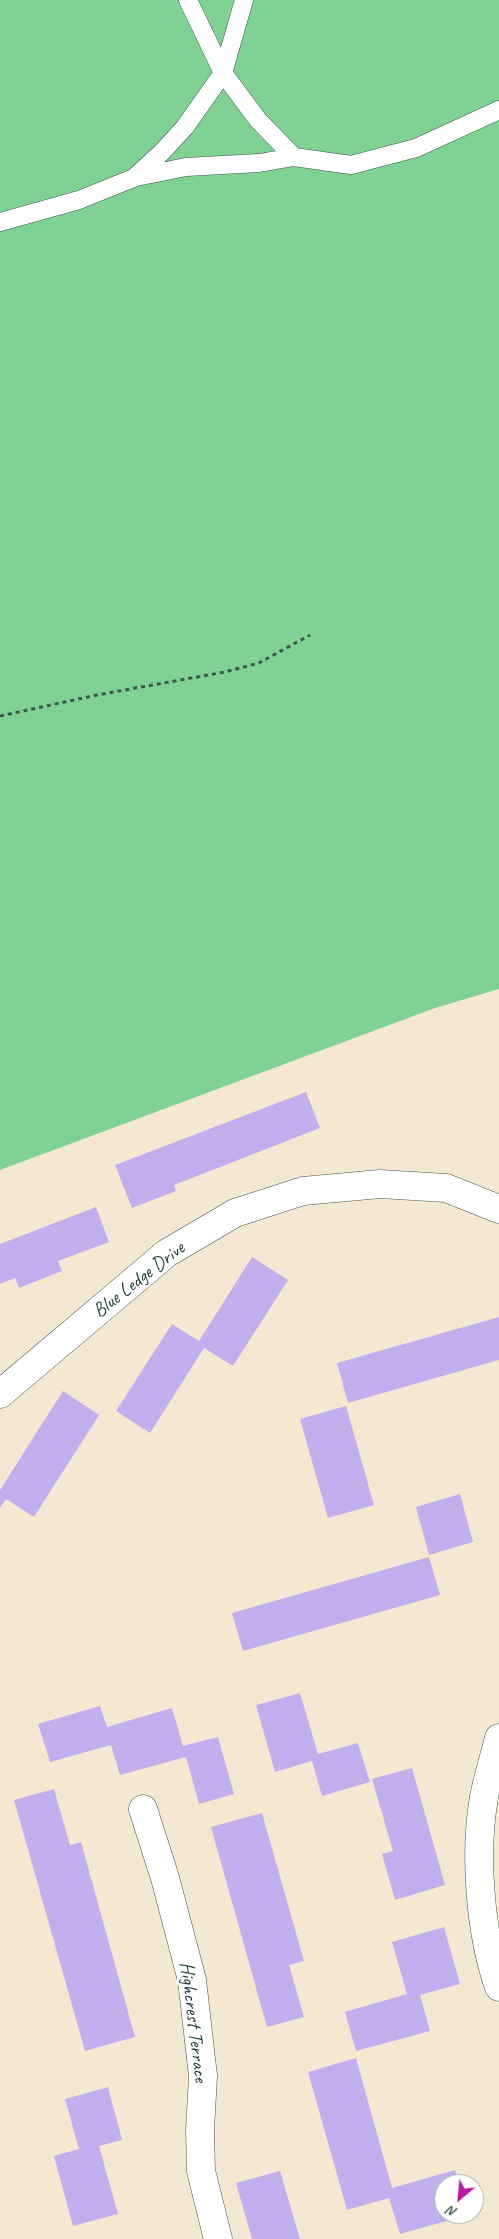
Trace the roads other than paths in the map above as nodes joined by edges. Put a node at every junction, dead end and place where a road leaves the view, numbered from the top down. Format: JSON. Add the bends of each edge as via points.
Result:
{"nodes":[{"id":1,"x":188,"y":0,"type":"edge"},
{"id":2,"x":244,"y":0,"type":"edge"},
{"id":3,"x":223,"y":73,"type":"junction"},
{"id":4,"x":499,"y":110,"type":"edge"},
{"id":5,"x":294,"y":157,"type":"junction"},
{"id":6,"x":136,"y":177,"type":"junction"},
{"id":7,"x":0,"y":222,"type":"edge"},
{"id":8,"x":499,"y":1210,"type":"edge"},
{"id":9,"x":0,"y":1394,"type":"edge"},
{"id":10,"x":499,"y":1738,"type":"edge"},
{"id":11,"x":143,"y":1809,"type":"dead end"},
{"id":12,"x":499,"y":1987,"type":"edge"},
{"id":13,"x":218,"y":2239,"type":"edge"}],
"edges":[{"from":1,"to":3,"type":"lane"},
{"from":2,"to":3,"type":"lane"},
{"from":3,"to":5,"type":"lane","via":[[258,120]]},
{"from":3,"to":6,"type":"lane","via":[[185,127]]},
{"from":4,"to":5,"type":"lane","via":[[416,148],[351,165]]},
{"from":5,"to":6,"type":"lane","via":[[259,163],[186,167]]},
{"from":6,"to":7,"type":"lane","via":[[79,200]]},
{"from":8,"to":9,"type":"street","name":"Blue Ledge Drive","via":[[446,1188],[380,1184],[303,1191],[235,1213],[167,1253]]},
{"from":10,"to":12,"type":"street","via":[[484,1797],[478,1852],[483,1913]]},
{"from":11,"to":13,"type":"street","name":"Highcrest Terrace","via":[[192,1980],[203,2076],[201,2171]]}]}
